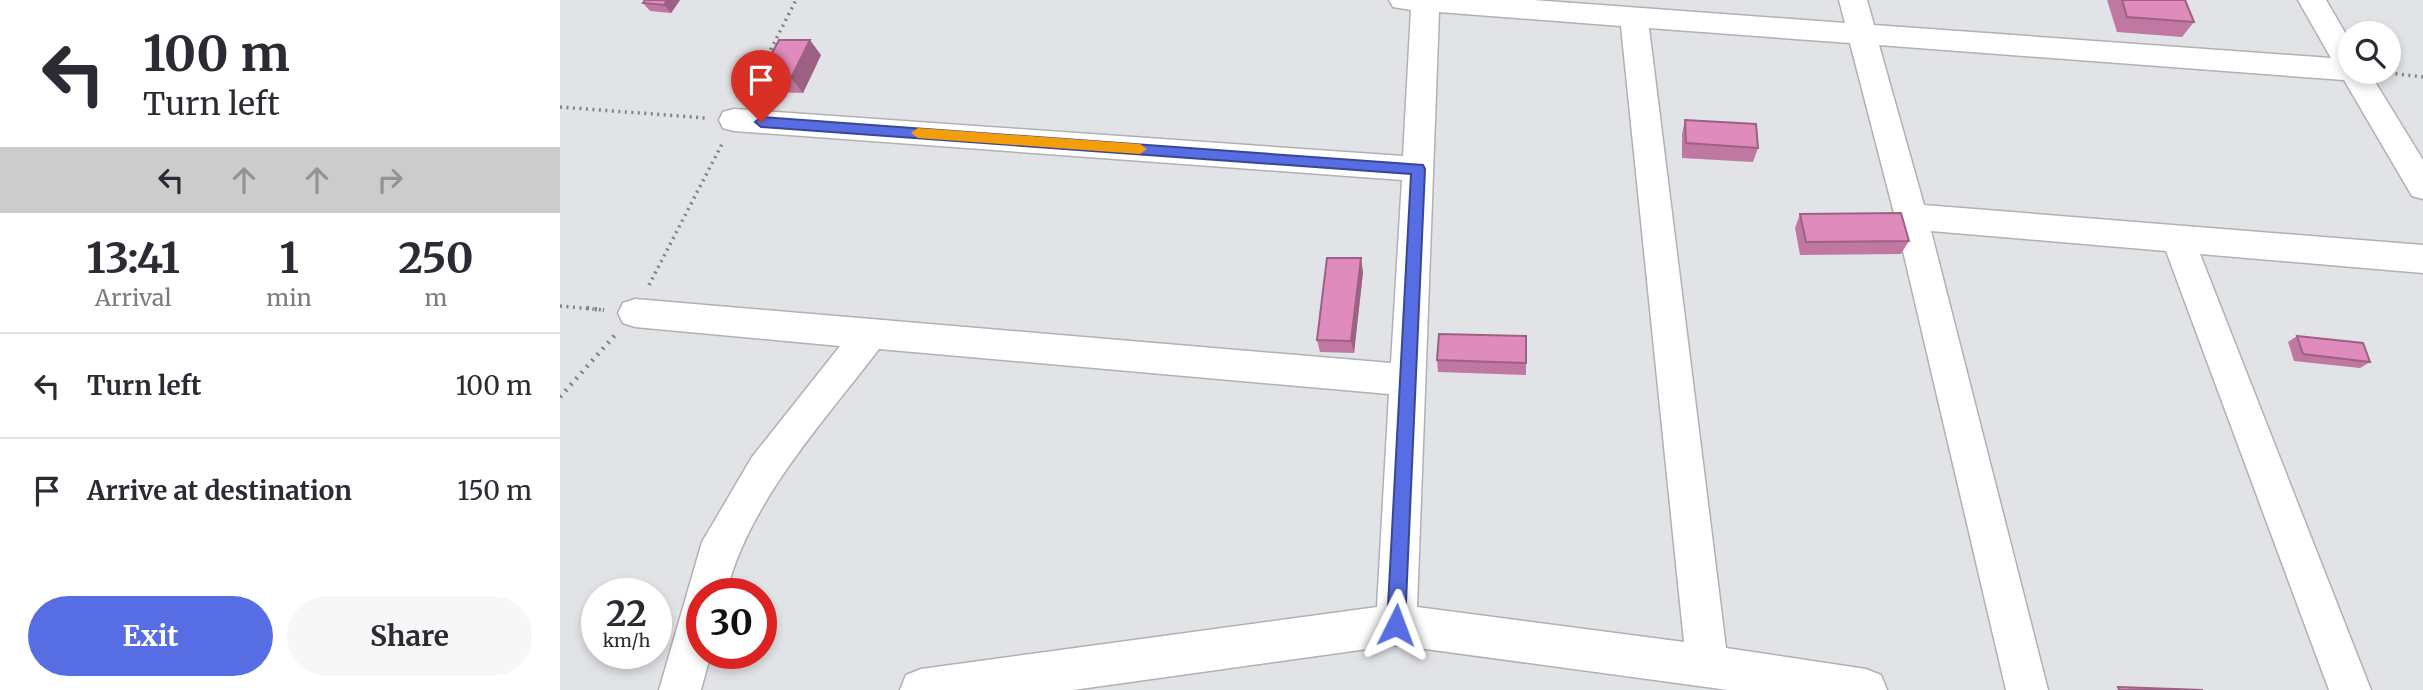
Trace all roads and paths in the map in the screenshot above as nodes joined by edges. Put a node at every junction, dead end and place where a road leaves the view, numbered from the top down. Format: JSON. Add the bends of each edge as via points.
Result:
{"nodes":[{"id":1,"x":796,"y":0,"type":"edge"},
{"id":2,"x":1853,"y":0,"type":"edge"},
{"id":3,"x":2312,"y":0,"type":"edge"},
{"id":4,"x":1418,"y":1,"type":"edge"},
{"id":5,"x":1634,"y":17,"type":"junction"},
{"id":6,"x":1861,"y":33,"type":"junction"},
{"id":7,"x":2338,"y":38,"type":"edge"},
{"id":8,"x":2338,"y":68,"type":"edge"},
{"id":9,"x":2401,"y":75,"type":"edge"},
{"id":10,"x":2423,"y":77,"type":"edge"},
{"id":11,"x":2368,"y":84,"type":"edge"},
{"id":12,"x":560,"y":107,"type":"edge"},
{"id":13,"x":734,"y":120,"type":"junction"},
{"id":14,"x":1418,"y":169,"type":"junction"},
{"id":15,"x":2423,"y":187,"type":"edge"},
{"id":16,"x":1911,"y":218,"type":"junction"},
{"id":17,"x":2178,"y":239,"type":"junction"},
{"id":18,"x":2423,"y":259,"type":"edge"},
{"id":19,"x":560,"y":306,"type":"edge"},
{"id":20,"x":635,"y":313,"type":"junction"},
{"id":21,"x":871,"y":333,"type":"junction"},
{"id":22,"x":1408,"y":380,"type":"junction"},
{"id":23,"x":560,"y":397,"type":"edge"},
{"id":24,"x":710,"y":578,"type":"edge"},
{"id":25,"x":1396,"y":625,"type":"junction"},
{"id":26,"x":1707,"y":666,"type":"junction"},
{"id":27,"x":686,"y":668,"type":"edge"},
{"id":28,"x":680,"y":690,"type":"edge"},
{"id":29,"x":921,"y":690,"type":"edge"},
{"id":30,"x":1866,"y":690,"type":"edge"},
{"id":31,"x":2027,"y":690,"type":"edge"},
{"id":32,"x":2350,"y":690,"type":"edge"}],
"edges":[{"from":1,"to":13,"type":"path"},
{"from":2,"to":6,"type":"street"},
{"from":3,"to":7,"type":"street"},
{"from":4,"to":5,"type":"street"},
{"from":4,"to":14,"type":"street"},
{"from":5,"to":6,"type":"street"},
{"from":5,"to":26,"type":"street"},
{"from":6,"to":8,"type":"street"},
{"from":6,"to":16,"type":"street"},
{"from":9,"to":10,"type":"path"},
{"from":11,"to":15,"type":"street"},
{"from":12,"to":13,"type":"path"},
{"from":13,"to":14,"type":"street"},
{"from":13,"to":20,"type":"path"},
{"from":14,"to":22,"type":"street"},
{"from":16,"to":17,"type":"street"},
{"from":16,"to":31,"type":"street"},
{"from":17,"to":18,"type":"street"},
{"from":17,"to":32,"type":"street"},
{"from":19,"to":20,"type":"path"},
{"from":20,"to":21,"type":"street"},
{"from":20,"to":23,"type":"path"},
{"from":21,"to":22,"type":"street"},
{"from":21,"to":24,"type":"street","via":[[765,469],[716,555]]},
{"from":22,"to":25,"type":"street"},
{"from":25,"to":26,"type":"street"},
{"from":25,"to":29,"type":"street"},
{"from":26,"to":30,"type":"street"},
{"from":27,"to":28,"type":"street"}]}
